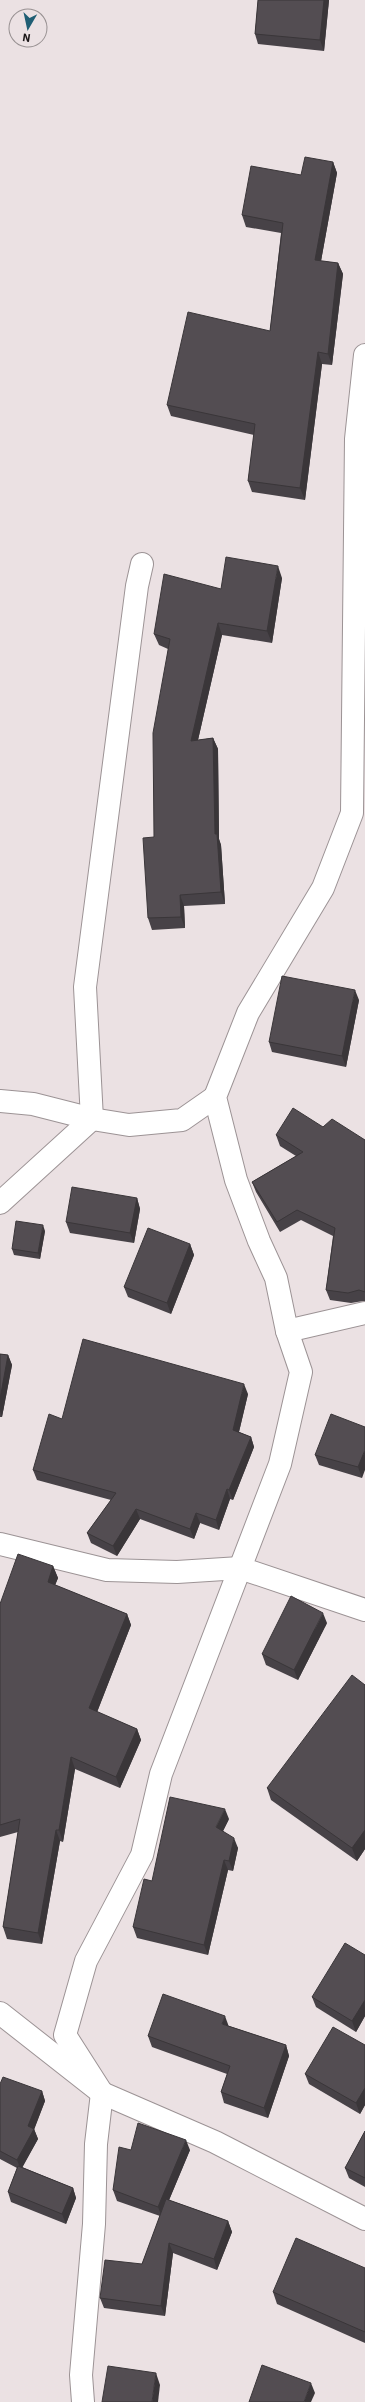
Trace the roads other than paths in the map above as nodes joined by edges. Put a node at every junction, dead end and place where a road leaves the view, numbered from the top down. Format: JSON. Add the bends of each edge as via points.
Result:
{"nodes":[{"id":1,"x":365,"y":356,"type":"edge"},
{"id":2,"x":142,"y":564,"type":"dead end"},
{"id":3,"x":358,"y":812,"type":"edge"},
{"id":4,"x":215,"y":1097,"type":"junction"},
{"id":5,"x":0,"y":1101,"type":"edge"},
{"id":6,"x":92,"y":1119,"type":"junction"},
{"id":7,"x":0,"y":1204,"type":"edge"},
{"id":8,"x":365,"y":1313,"type":"edge"},
{"id":9,"x":287,"y":1331,"type":"junction"},
{"id":10,"x":0,"y":1544,"type":"edge"},
{"id":11,"x":240,"y":1568,"type":"junction"},
{"id":12,"x":365,"y":1610,"type":"edge"},
{"id":13,"x":0,"y":2014,"type":"edge"},
{"id":14,"x":102,"y":2093,"type":"junction"},
{"id":15,"x":365,"y":2219,"type":"edge"},
{"id":16,"x":83,"y":2402,"type":"edge"}],
"edges":[{"from":1,"to":3,"type":"street","via":[[356,439]]},
{"from":2,"to":6,"type":"street","via":[[137,586],[85,987]]},
{"from":3,"to":4,"type":"street","via":[[323,888],[248,1013]]},
{"from":4,"to":6,"type":"street","via":[[182,1120],[129,1125]]},
{"from":4,"to":9,"type":"street","via":[[236,1180],[276,1278]]},
{"from":5,"to":6,"type":"street","via":[[33,1104]]},
{"from":6,"to":7,"type":"street"},
{"from":8,"to":9,"type":"street"},
{"from":9,"to":11,"type":"street","via":[[301,1372],[280,1464]]},
{"from":10,"to":11,"type":"street","via":[[107,1570],[177,1572]]},
{"from":11,"to":12,"type":"street"},
{"from":11,"to":14,"type":"street","via":[[161,1774],[142,1855],[86,1961],[65,2035]]},
{"from":13,"to":14,"type":"street"},
{"from":14,"to":15,"type":"street","via":[[215,2142]]},
{"from":14,"to":16,"type":"street","via":[[96,2144],[94,2224],[81,2375]]}]}
